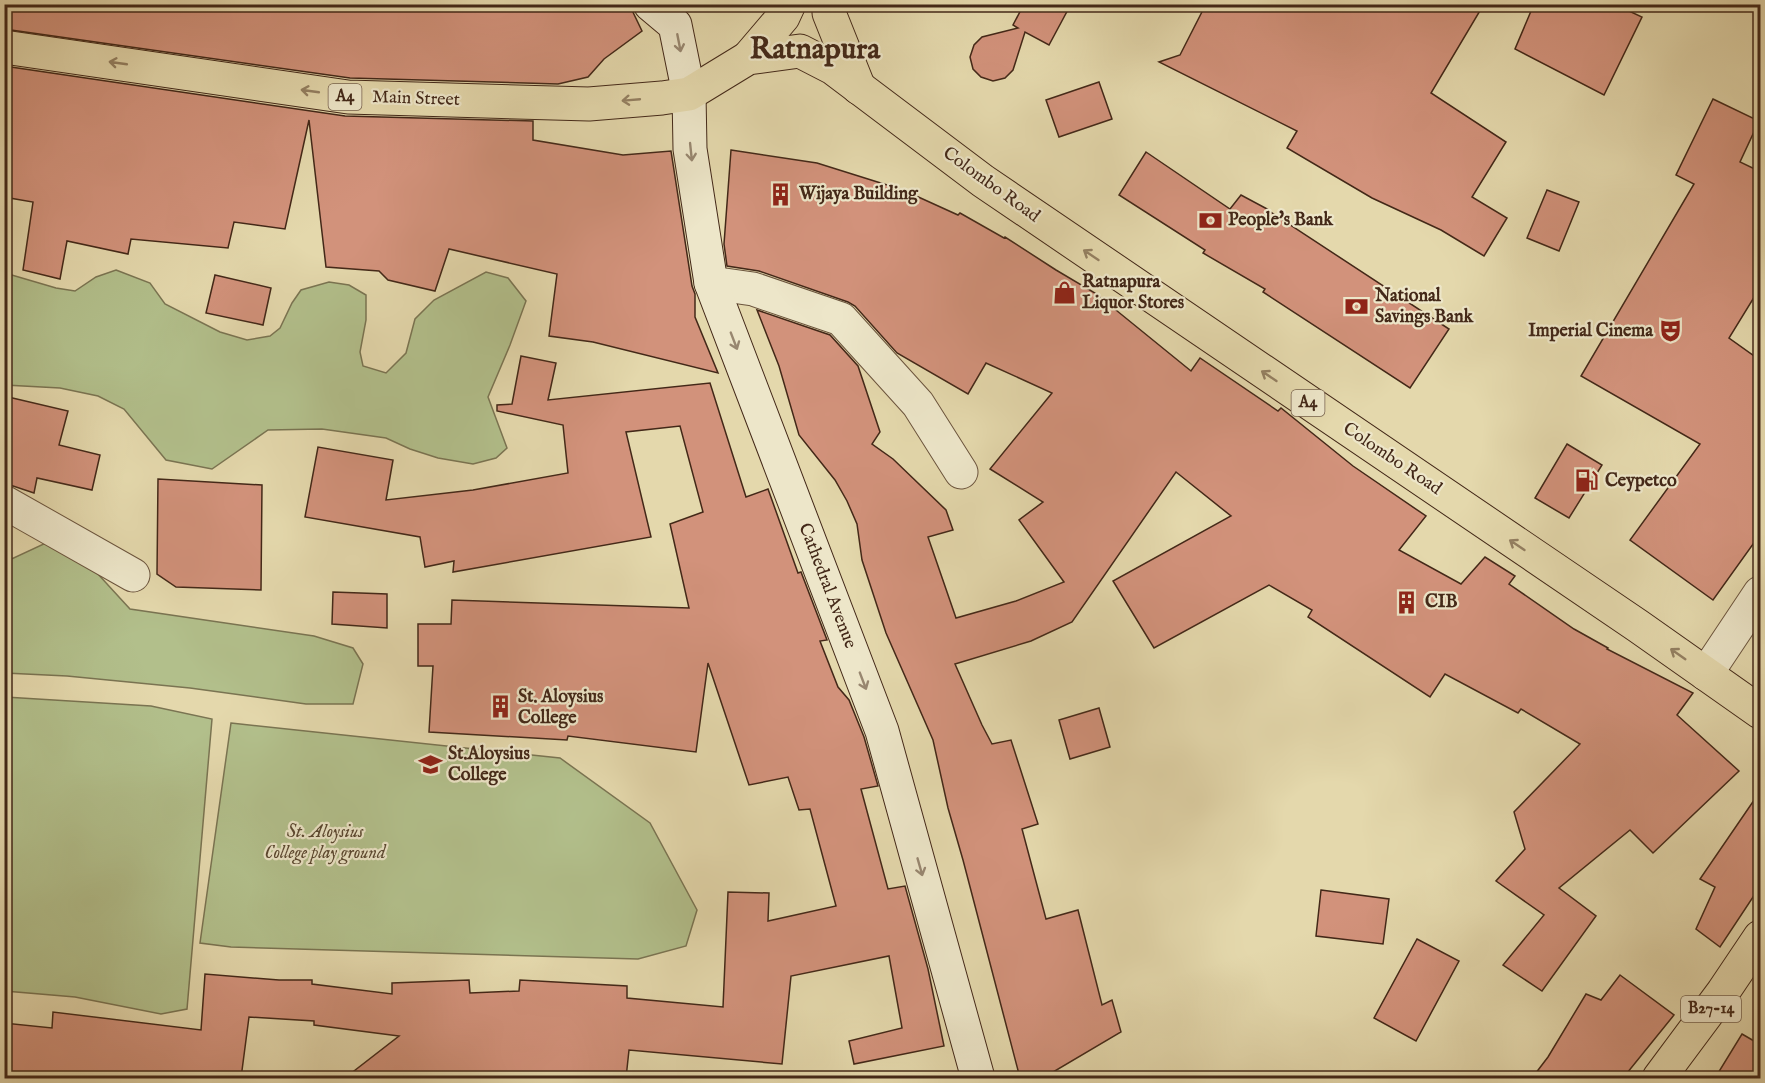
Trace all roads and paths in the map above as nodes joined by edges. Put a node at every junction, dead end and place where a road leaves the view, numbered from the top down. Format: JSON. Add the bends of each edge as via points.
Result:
{"nodes":[{"id":1,"x":650,"y":4,"type":"edge"},
{"id":2,"x":789,"y":4,"type":"edge"},
{"id":3,"x":797,"y":4,"type":"edge"},
{"id":4,"x":840,"y":9,"type":"edge"},
{"id":5,"x":4,"y":47,"type":"edge"},
{"id":6,"x":748,"y":58,"type":"junction"},
{"id":7,"x":859,"y":88,"type":"junction"},
{"id":8,"x":689,"y":94,"type":"junction"},
{"id":9,"x":711,"y":283,"type":"junction"},
{"id":10,"x":962,"y":472,"type":"dead end"},
{"id":11,"x":4,"y":502,"type":"edge"},
{"id":12,"x":133,"y":575,"type":"dead end"},
{"id":13,"x":1761,"y":593,"type":"edge"},
{"id":14,"x":1706,"y":674,"type":"junction"},
{"id":15,"x":1761,"y":712,"type":"edge"},
{"id":16,"x":1761,"y":938,"type":"edge"},
{"id":17,"x":978,"y":1078,"type":"edge"},
{"id":18,"x":1659,"y":1078,"type":"edge"}],
"edges":[{"from":1,"to":8,"type":"street","name":"Cathedral Avenue","one_way":true,"via":[[675,25]]},
{"from":2,"to":6,"type":"main road"},
{"from":3,"to":4,"type":"main road","via":[[815,12]]},
{"from":4,"to":7,"type":"main road"},
{"from":8,"to":5,"type":"main road","name":"Main Street","number":"A4","one_way":true,"via":[[589,104],[348,97]]},
{"from":6,"to":7,"type":"main road","name":"Colombo Road","number":"A4","via":[[800,51],[833,68]]},
{"from":6,"to":8,"type":"main road","name":"Main Street","number":"A4"},
{"from":14,"to":7,"type":"main road","name":"Colombo Road","number":"A4","one_way":true,"via":[[983,181]]},
{"from":8,"to":9,"type":"street","name":"Cathedral Avenue","one_way":true,"via":[[690,149]]},
{"from":9,"to":10,"type":"street","via":[[753,289],[841,319],[918,404]]},
{"from":9,"to":17,"type":"street","name":"Cathedral Avenue","one_way":true,"via":[[882,731]]},
{"from":11,"to":12,"type":"street"},
{"from":13,"to":14,"type":"street"},
{"from":14,"to":15,"type":"main road","name":"Colombo Road","number":"A4"},
{"from":16,"to":18,"type":"main road","number":"B27-14"}]}
